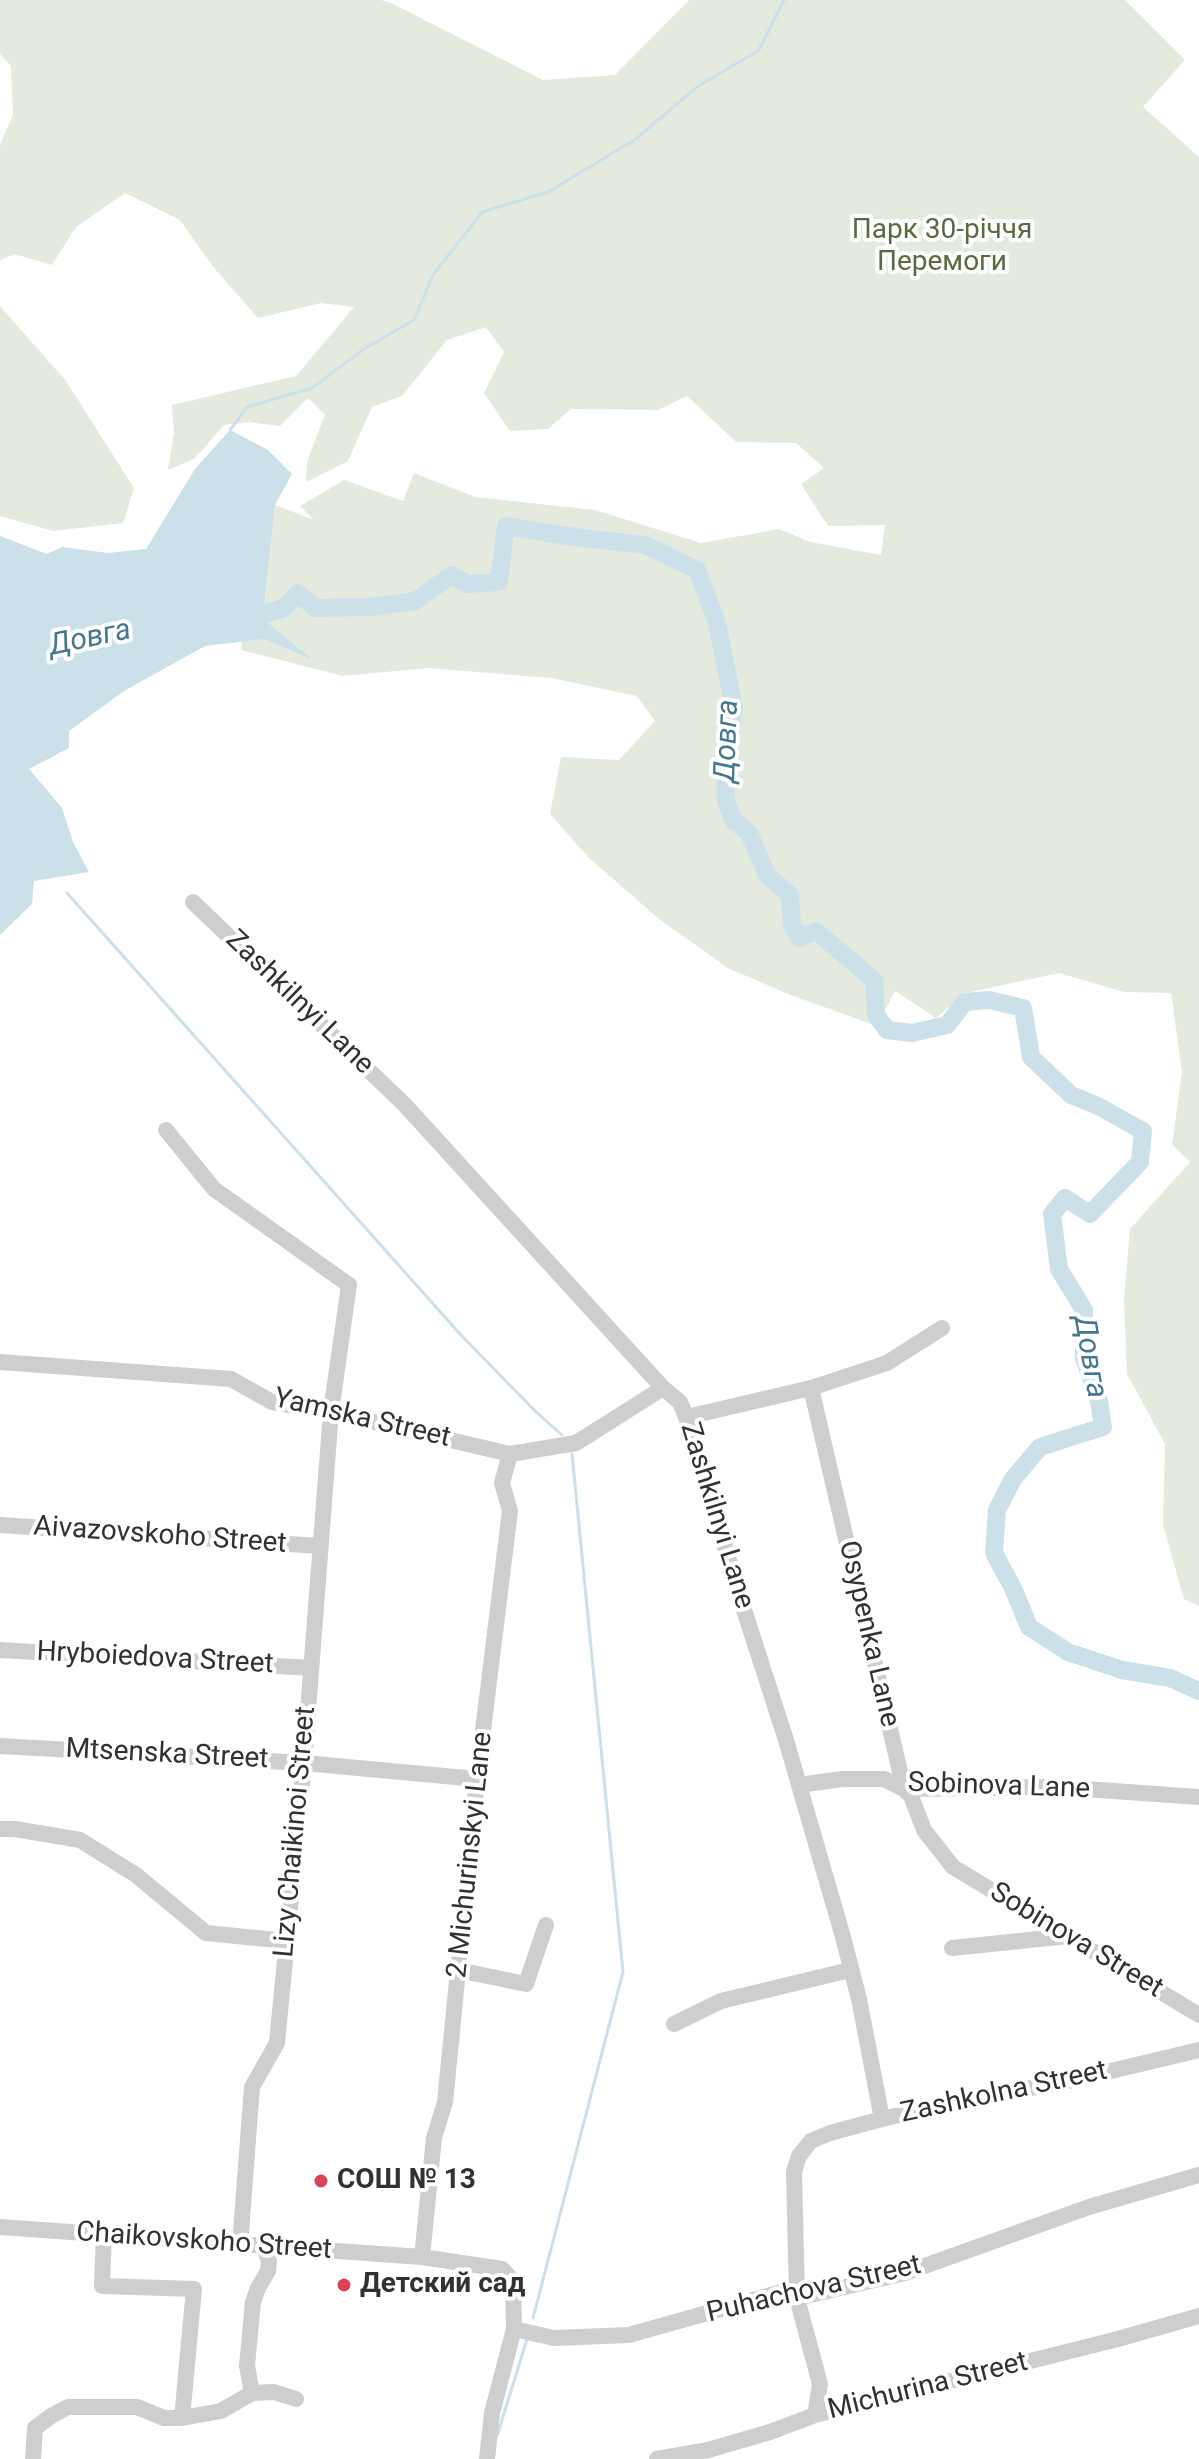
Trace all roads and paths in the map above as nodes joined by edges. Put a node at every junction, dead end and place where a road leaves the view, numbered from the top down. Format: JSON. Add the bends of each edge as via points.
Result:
{"nodes":[{"id":1,"x":193,"y":902,"type":"dead end"},
{"id":2,"x":166,"y":1130,"type":"dead end"},
{"id":3,"x":942,"y":1328,"type":"dead end"},
{"id":4,"x":0,"y":1362,"type":"edge"},
{"id":5,"x":663,"y":1388,"type":"junction"},
{"id":6,"x":811,"y":1388,"type":"junction"},
{"id":7,"x":331,"y":1412,"type":"junction"},
{"id":8,"x":687,"y":1417,"type":"junction"},
{"id":9,"x":510,"y":1454,"type":"junction"},
{"id":10,"x":0,"y":1525,"type":"edge"},
{"id":11,"x":320,"y":1546,"type":"junction"},
{"id":12,"x":0,"y":1650,"type":"edge"},
{"id":13,"x":311,"y":1668,"type":"junction"},
{"id":14,"x":0,"y":1746,"type":"edge"},
{"id":15,"x":304,"y":1763,"type":"junction"},
{"id":16,"x":477,"y":1779,"type":"junction"},
{"id":17,"x":799,"y":1785,"type":"junction"},
{"id":18,"x":904,"y":1789,"type":"junction"},
{"id":19,"x":1199,"y":1797,"type":"edge"},
{"id":20,"x":0,"y":1829,"type":"edge"},
{"id":21,"x":953,"y":1867,"type":"joint"},
{"id":22,"x":546,"y":1925,"type":"dead end"},
{"id":23,"x":1068,"y":1936,"type":"junction"},
{"id":24,"x":287,"y":1941,"type":"junction"},
{"id":25,"x":952,"y":1948,"type":"dead end"},
{"id":26,"x":458,"y":1970,"type":"junction"},
{"id":27,"x":850,"y":1970,"type":"junction"},
{"id":28,"x":1199,"y":2015,"type":"edge"},
{"id":29,"x":674,"y":2024,"type":"dead end"},
{"id":30,"x":1199,"y":2050,"type":"edge"},
{"id":31,"x":882,"y":2119,"type":"junction"},
{"id":32,"x":1199,"y":2175,"type":"edge"},
{"id":33,"x":0,"y":2227,"type":"edge"},
{"id":34,"x":104,"y":2235,"type":"junction"},
{"id":35,"x":240,"y":2245,"type":"junction"},
{"id":36,"x":263,"y":2246,"type":"junction"},
{"id":37,"x":422,"y":2257,"type":"junction"},
{"id":38,"x":797,"y":2298,"type":"junction"},
{"id":39,"x":1199,"y":2316,"type":"edge"},
{"id":40,"x":514,"y":2329,"type":"junction"},
{"id":41,"x":252,"y":2393,"type":"junction"},
{"id":42,"x":296,"y":2399,"type":"dead end"},
{"id":43,"x":815,"y":2415,"type":"junction"},
{"id":44,"x":182,"y":2418,"type":"junction"},
{"id":45,"x":709,"y":2454,"type":"edge"},
{"id":46,"x":33,"y":2459,"type":"edge"},
{"id":47,"x":487,"y":2459,"type":"edge"},
{"id":48,"x":657,"y":2459,"type":"edge"}],
"edges":[{"from":1,"to":5,"type":"street","name":"Zashkilnyi Lane","via":[[404,1104]]},
{"from":2,"to":7,"type":"street","name":"Lizy Chaikinoi Street","via":[[214,1189],[349,1285]]},
{"from":3,"to":6,"type":"street","via":[[887,1363]]},
{"from":4,"to":7,"type":"street","name":"Yamska Street","via":[[231,1379],[272,1402]]},
{"from":5,"to":8,"type":"street","name":"Zashkilnyi Lane","via":[[680,1402]]},
{"from":5,"to":9,"type":"street","name":"Yamska Street","via":[[576,1443]]},
{"from":6,"to":8,"type":"street"},
{"from":6,"to":18,"type":"street","name":"Osypenka Lane"},
{"from":7,"to":9,"type":"street","name":"Yamska Street"},
{"from":7,"to":11,"type":"street","name":"Lizy Chaikinoi Street"},
{"from":8,"to":17,"type":"street","name":"Zashkilnyi Lane"},
{"from":9,"to":16,"type":"street","name":"2 Michurinskyi Lane","via":[[502,1483],[510,1511]]},
{"from":10,"to":11,"type":"street","name":"Aivazovskoho Street"},
{"from":11,"to":13,"type":"street","name":"Lizy Chaikinoi Street"},
{"from":12,"to":13,"type":"street","name":"Hryboiedova Street"},
{"from":13,"to":15,"type":"street","name":"Lizy Chaikinoi Street"},
{"from":14,"to":15,"type":"street","name":"Mtsenska Street"},
{"from":15,"to":16,"type":"street","name":"Mtsenska Street"},
{"from":15,"to":24,"type":"street","name":"Lizy Chaikinoi Street"},
{"from":16,"to":26,"type":"street","name":"2 Michurinskyi Lane"},
{"from":17,"to":18,"type":"street","name":"Sobinova Lane","via":[[884,1779]]},
{"from":17,"to":27,"type":"street","name":"Zashkilnyi Lane"},
{"from":18,"to":19,"type":"street","name":"Sobinova Lane","via":[[1057,1787]]},
{"from":18,"to":21,"type":"street","name":"Osypenka Lane","via":[[924,1830]]},
{"from":20,"to":24,"type":"street","via":[[80,1840],[136,1875],[206,1933]]},
{"from":21,"to":23,"type":"street","name":"Sobinova Street"},
{"from":22,"to":26,"type":"street","via":[[526,1984]]},
{"from":23,"to":25,"type":"street"},
{"from":23,"to":28,"type":"street","name":"Sobinova Street"},
{"from":24,"to":35,"type":"street","name":"Lizy Chaikinoi Street","via":[[277,2043],[252,2087]]},
{"from":26,"to":37,"type":"street","name":"2 Michurinskyi Lane"},
{"from":27,"to":29,"type":"street","via":[[721,2001]]},
{"from":27,"to":31,"type":"street","name":"Zashkilnyi Lane"},
{"from":30,"to":31,"type":"street","name":"Zashkolna Street"},
{"from":31,"to":38,"type":"street","name":"Zashkolna Street","via":[[811,2141],[799,2156],[794,2172]]},
{"from":32,"to":38,"type":"street","name":"Puhachova Street","via":[[1089,2207],[905,2273]]},
{"from":33,"to":34,"type":"street","name":"Chaikovskoho Street"},
{"from":34,"to":35,"type":"street","name":"Chaikovskoho Street"},
{"from":34,"to":44,"type":"street","via":[[102,2286],[194,2289]]},
{"from":35,"to":36,"type":"street","name":"Chaikovskoho Street"},
{"from":36,"to":37,"type":"street","name":"Chaikovskoho Street"},
{"from":36,"to":41,"type":"street","via":[[269,2260],[253,2302],[247,2366]]},
{"from":37,"to":40,"type":"street","name":"Chaikovskoho Street","via":[[502,2269],[513,2281]]},
{"from":38,"to":40,"type":"street","name":"Puhachova Street","via":[[785,2291],[629,2335],[554,2338]]},
{"from":38,"to":43,"type":"street","via":[[820,2384]]},
{"from":39,"to":43,"type":"street","name":"Michurina Street"},
{"from":40,"to":47,"type":"street","via":[[492,2413]]},
{"from":41,"to":42,"type":"street"},
{"from":41,"to":44,"type":"street","via":[[221,2411]]},
{"from":43,"to":45,"type":"street","name":"Michurina Street"},
{"from":44,"to":46,"type":"street","via":[[164,2418],[137,2407],[68,2407],[35,2428]]},
{"from":45,"to":48,"type":"street","name":"Michurina Street"}]}
